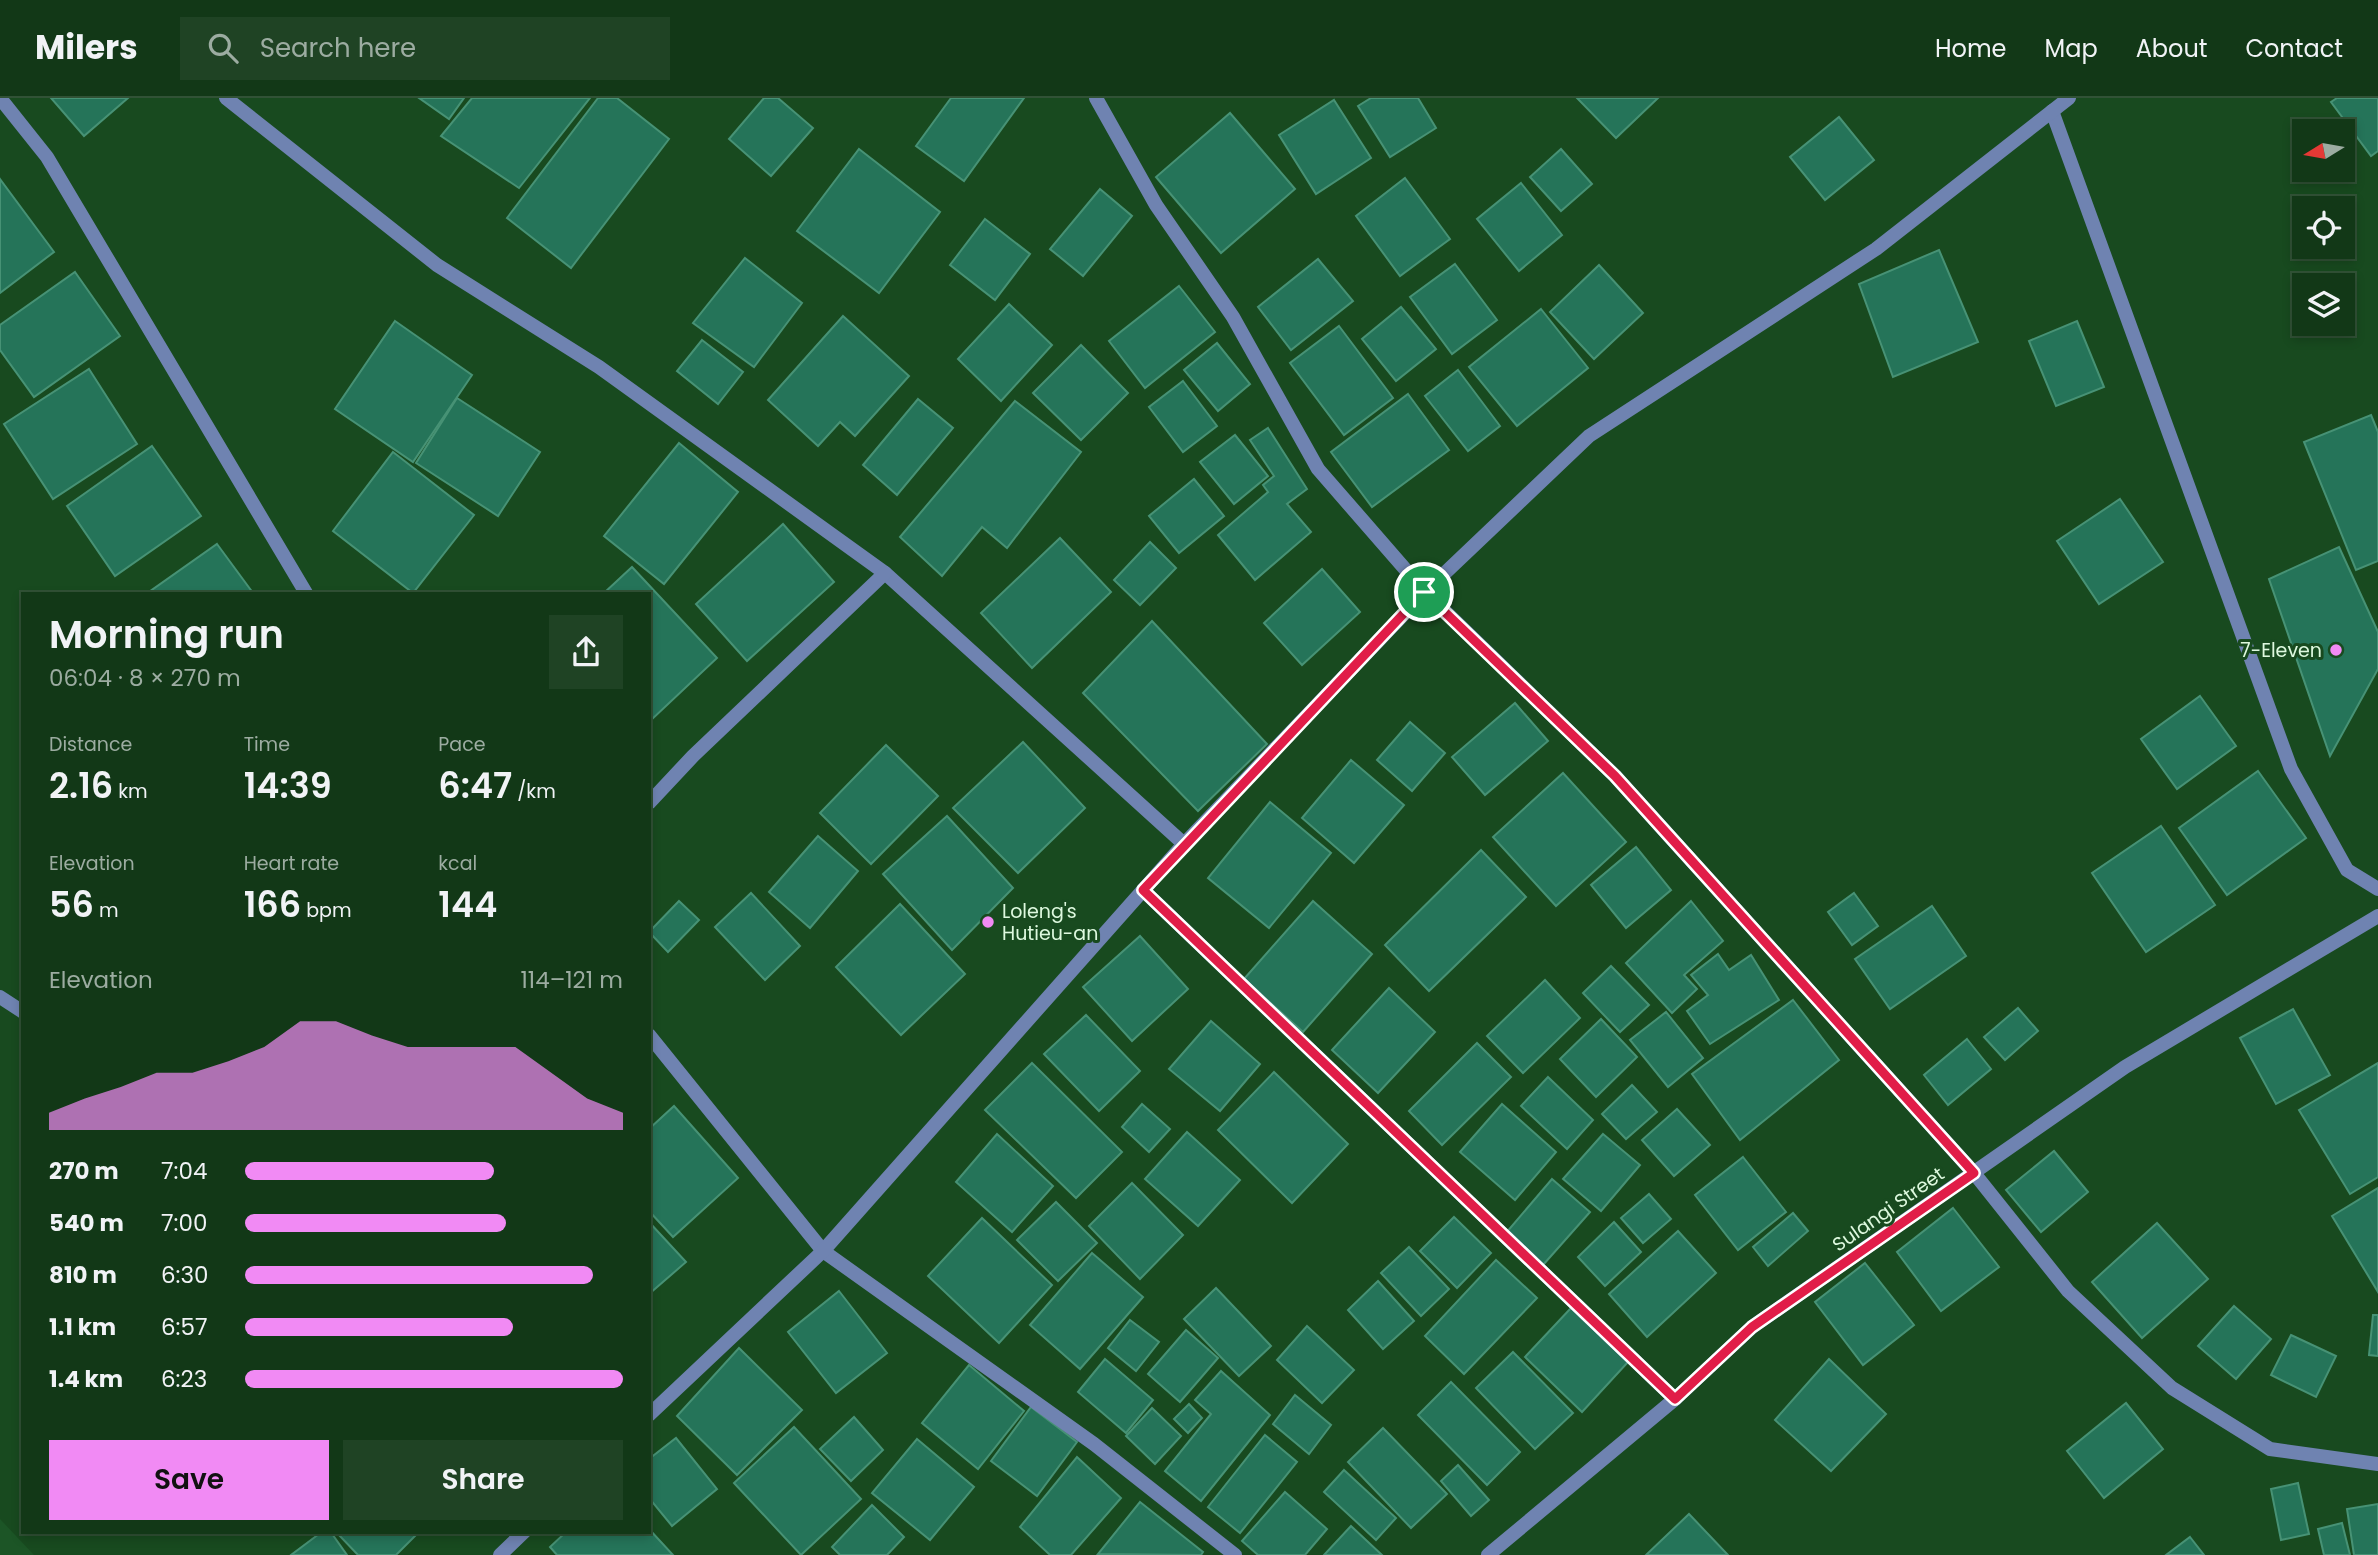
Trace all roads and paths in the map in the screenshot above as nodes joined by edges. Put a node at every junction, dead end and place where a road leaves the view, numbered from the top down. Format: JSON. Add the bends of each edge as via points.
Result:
{"nodes":[{"id":1,"x":0,"y":98,"type":"edge"},
{"id":2,"x":226,"y":98,"type":"edge"},
{"id":3,"x":1096,"y":98,"type":"edge"},
{"id":4,"x":2069,"y":98,"type":"edge"},
{"id":5,"x":2052,"y":111,"type":"junction"},
{"id":6,"x":885,"y":573,"type":"junction"},
{"id":7,"x":305,"y":592,"type":"edge"},
{"id":8,"x":1424,"y":592,"type":"junction"},
{"id":9,"x":651,"y":801,"type":"edge"},
{"id":10,"x":1184,"y":844,"type":"junction"},
{"id":11,"x":2378,"y":889,"type":"edge"},
{"id":12,"x":1143,"y":890,"type":"junction"},
{"id":13,"x":2378,"y":916,"type":"edge"},
{"id":14,"x":0,"y":997,"type":"edge"},
{"id":15,"x":21,"y":1011,"type":"edge"},
{"id":16,"x":651,"y":1037,"type":"edge"},
{"id":17,"x":1974,"y":1173,"type":"junction"},
{"id":18,"x":823,"y":1251,"type":"junction"},
{"id":19,"x":1675,"y":1399,"type":"junction"},
{"id":20,"x":651,"y":1413,"type":"edge"},
{"id":21,"x":2378,"y":1464,"type":"edge"},
{"id":22,"x":522,"y":1534,"type":"edge"},
{"id":23,"x":500,"y":1555,"type":"edge"},
{"id":24,"x":1235,"y":1555,"type":"edge"},
{"id":25,"x":1488,"y":1555,"type":"edge"}],
"edges":[{"from":1,"to":7,"type":"street","via":[[47,157]]},
{"from":2,"to":6,"type":"street","via":[[437,265],[599,367]]},
{"from":3,"to":8,"type":"street","via":[[1156,205],[1233,317],[1318,468]]},
{"from":4,"to":5,"type":"street"},
{"from":5,"to":8,"type":"street","via":[[1876,248],[1589,436]]},
{"from":5,"to":11,"type":"street","via":[[2291,769],[2347,870]]},
{"from":6,"to":9,"type":"street"},
{"from":6,"to":10,"type":"street"},
{"from":8,"to":10,"type":"street"},
{"from":8,"to":17,"type":"street","via":[[1615,776]]},
{"from":10,"to":12,"type":"street"},
{"from":12,"to":18,"type":"street"},
{"from":12,"to":19,"type":"street"},
{"from":13,"to":17,"type":"street","name":"Sulangi Street","via":[[2125,1067]]},
{"from":14,"to":15,"type":"street"},
{"from":16,"to":18,"type":"street"},
{"from":17,"to":19,"type":"street","name":"Sulangi Street","via":[[1752,1327]]},
{"from":17,"to":21,"type":"street","via":[[2068,1291],[2172,1388],[2270,1449]]},
{"from":18,"to":20,"type":"street"},
{"from":18,"to":24,"type":"street","via":[[1094,1444]]},
{"from":19,"to":25,"type":"street","name":"Sulangi Street"},
{"from":22,"to":23,"type":"street"}]}
